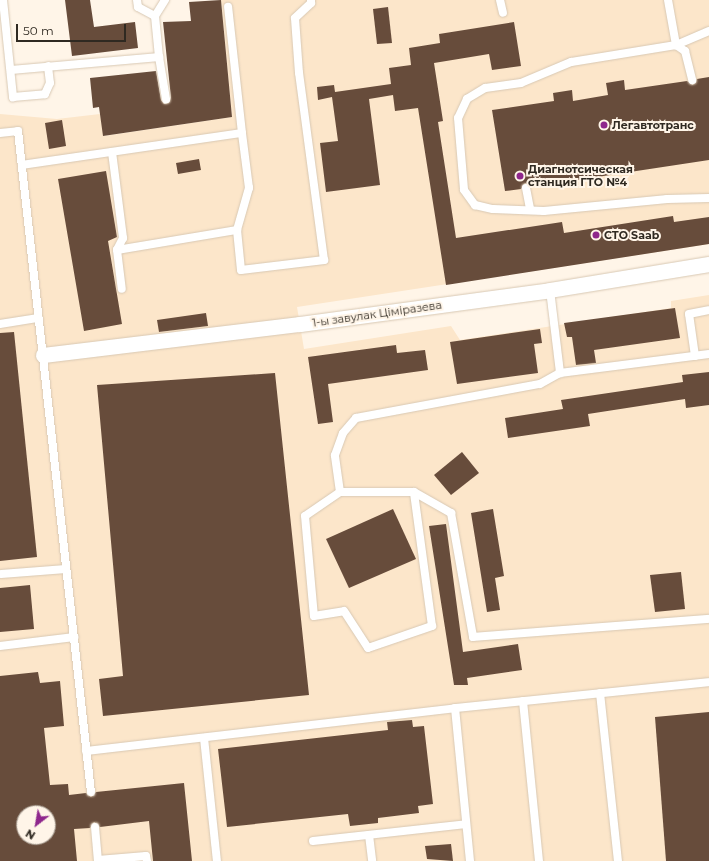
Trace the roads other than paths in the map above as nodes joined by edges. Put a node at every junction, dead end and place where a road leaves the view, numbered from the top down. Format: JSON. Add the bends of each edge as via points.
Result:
{"nodes":[{"id":1,"x":3,"y":0,"type":"edge"},
{"id":2,"x":137,"y":0,"type":"edge"},
{"id":3,"x":165,"y":0,"type":"edge"},
{"id":4,"x":311,"y":0,"type":"edge"},
{"id":5,"x":500,"y":0,"type":"edge"},
{"id":6,"x":668,"y":0,"type":"edge"},
{"id":7,"x":228,"y":7,"type":"dead end"},
{"id":8,"x":503,"y":13,"type":"dead end"},
{"id":9,"x":155,"y":16,"type":"junction"},
{"id":10,"x":709,"y":31,"type":"edge"},
{"id":11,"x":676,"y":45,"type":"junction"},
{"id":12,"x":159,"y":58,"type":"junction"},
{"id":13,"x":48,"y":66,"type":"junction"},
{"id":14,"x":11,"y":70,"type":"junction"},
{"id":15,"x":692,"y":80,"type":"dead end"},
{"id":16,"x":166,"y":99,"type":"dead end"},
{"id":17,"x":0,"y":133,"type":"edge"},
{"id":18,"x":242,"y":133,"type":"junction"},
{"id":19,"x":112,"y":152,"type":"junction"},
{"id":20,"x":22,"y":165,"type":"junction"},
{"id":21,"x":526,"y":188,"type":"dead end"},
{"id":22,"x":709,"y":198,"type":"edge"},
{"id":23,"x":530,"y":209,"type":"junction"},
{"id":24,"x":237,"y":230,"type":"junction"},
{"id":25,"x":117,"y":250,"type":"junction"},
{"id":26,"x":709,"y":264,"type":"edge"},
{"id":27,"x":122,"y":289,"type":"dead end"},
{"id":28,"x":550,"y":290,"type":"junction"},
{"id":29,"x":709,"y":310,"type":"edge"},
{"id":30,"x":39,"y":318,"type":"junction"},
{"id":31,"x":0,"y":324,"type":"edge"},
{"id":32,"x":709,"y":354,"type":"edge"},
{"id":33,"x":43,"y":356,"type":"junction"},
{"id":34,"x":695,"y":356,"type":"junction"},
{"id":35,"x":560,"y":373,"type":"junction"},
{"id":36,"x":340,"y":492,"type":"junction"},
{"id":37,"x":414,"y":492,"type":"junction"},
{"id":38,"x":66,"y":569,"type":"junction"},
{"id":39,"x":1,"y":574,"type":"edge"},
{"id":40,"x":709,"y":619,"type":"edge"},
{"id":41,"x":74,"y":637,"type":"junction"},
{"id":42,"x":0,"y":646,"type":"edge"},
{"id":43,"x":709,"y":682,"type":"edge"},
{"id":44,"x":600,"y":693,"type":"junction"},
{"id":45,"x":523,"y":701,"type":"junction"},
{"id":46,"x":455,"y":708,"type":"junction"},
{"id":47,"x":204,"y":738,"type":"junction"},
{"id":48,"x":86,"y":751,"type":"junction"},
{"id":49,"x":91,"y":792,"type":"dead end"},
{"id":50,"x":466,"y":824,"type":"junction"},
{"id":51,"x":95,"y":827,"type":"dead end"},
{"id":52,"x":369,"y":834,"type":"junction"},
{"id":53,"x":313,"y":841,"type":"dead end"},
{"id":54,"x":98,"y":861,"type":"edge"},
{"id":55,"x":147,"y":861,"type":"edge"},
{"id":56,"x":218,"y":861,"type":"edge"},
{"id":57,"x":372,"y":861,"type":"edge"},
{"id":58,"x":470,"y":861,"type":"edge"},
{"id":59,"x":539,"y":861,"type":"edge"},
{"id":60,"x":618,"y":861,"type":"edge"}],
"edges":[{"from":1,"to":14,"type":"lane"},
{"from":2,"to":9,"type":"lane","via":[[138,7]]},
{"from":3,"to":9,"type":"lane"},
{"from":4,"to":24,"type":"lane","via":[[295,18],[299,73],[324,260],[241,270]]},
{"from":5,"to":8,"type":"lane"},
{"from":6,"to":11,"type":"lane"},
{"from":7,"to":18,"type":"lane"},
{"from":9,"to":12,"type":"lane"},
{"from":10,"to":11,"type":"lane"},
{"from":11,"to":15,"type":"lane","via":[[685,51]]},
{"from":11,"to":23,"type":"lane","via":[[571,62],[521,83],[485,88],[467,99],[458,118],[464,190],[475,205],[493,209]]},
{"from":12,"to":13,"type":"lane"},
{"from":12,"to":16,"type":"lane"},
{"from":13,"to":14,"type":"lane"},
{"from":13,"to":14,"type":"lane","via":[[50,83],[45,94],[13,96]]},
{"from":17,"to":20,"type":"lane","via":[[18,131]]},
{"from":18,"to":19,"type":"lane"},
{"from":18,"to":24,"type":"lane","via":[[249,188]]},
{"from":19,"to":20,"type":"lane"},
{"from":19,"to":25,"type":"lane","via":[[123,238]]},
{"from":20,"to":30,"type":"lane"},
{"from":21,"to":23,"type":"lane"},
{"from":22,"to":23,"type":"lane","via":[[668,199],[544,212]]},
{"from":24,"to":25,"type":"lane"},
{"from":25,"to":27,"type":"lane"},
{"from":26,"to":28,"type":"street","name":"1-ы завулак Ціміразева"},
{"from":28,"to":33,"type":"street","name":"1-ы завулак Ціміразева"},
{"from":28,"to":35,"type":"lane"},
{"from":29,"to":34,"type":"lane","via":[[689,314]]},
{"from":30,"to":31,"type":"lane"},
{"from":30,"to":33,"type":"lane"},
{"from":32,"to":34,"type":"lane"},
{"from":33,"to":38,"type":"lane"},
{"from":34,"to":35,"type":"lane"},
{"from":35,"to":36,"type":"lane","via":[[540,384],[356,418],[343,433],[335,455]]},
{"from":36,"to":37,"type":"lane"},
{"from":36,"to":37,"type":"lane","via":[[305,516],[314,616],[344,610],[368,648],[432,626]]},
{"from":37,"to":40,"type":"lane","via":[[451,513],[473,637]]},
{"from":38,"to":39,"type":"lane"},
{"from":38,"to":41,"type":"lane"},
{"from":41,"to":42,"type":"lane"},
{"from":41,"to":48,"type":"lane"},
{"from":43,"to":44,"type":"lane"},
{"from":44,"to":45,"type":"lane"},
{"from":44,"to":60,"type":"lane"},
{"from":45,"to":46,"type":"lane"},
{"from":45,"to":59,"type":"lane"},
{"from":46,"to":47,"type":"lane"},
{"from":46,"to":50,"type":"lane"},
{"from":47,"to":48,"type":"lane"},
{"from":47,"to":56,"type":"lane"},
{"from":48,"to":49,"type":"lane"},
{"from":50,"to":52,"type":"lane"},
{"from":50,"to":58,"type":"lane"},
{"from":51,"to":54,"type":"lane"},
{"from":52,"to":53,"type":"lane"},
{"from":52,"to":57,"type":"lane"},
{"from":54,"to":55,"type":"lane","via":[[146,856]]}]}
